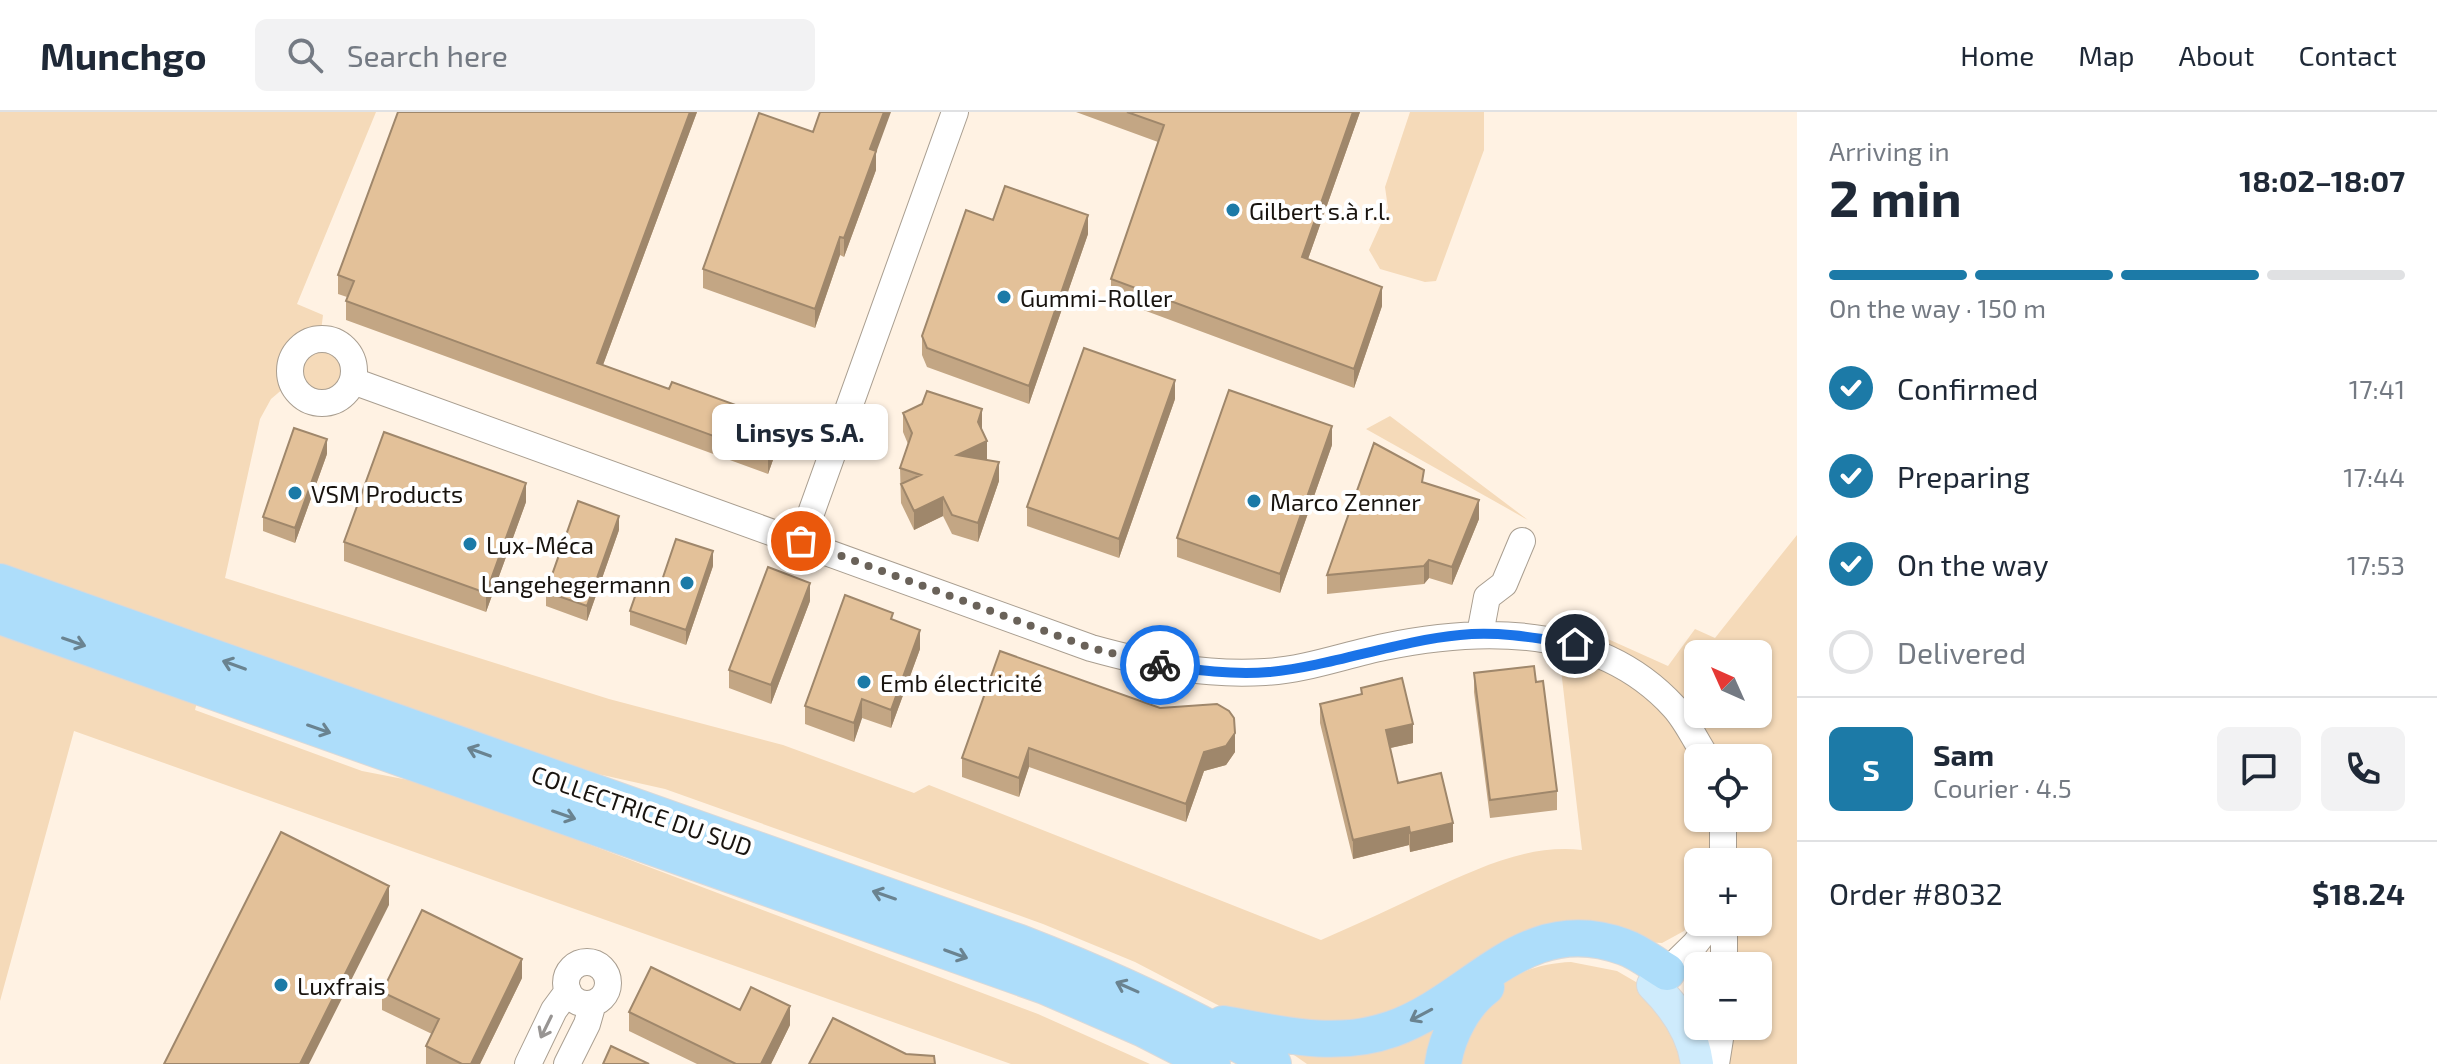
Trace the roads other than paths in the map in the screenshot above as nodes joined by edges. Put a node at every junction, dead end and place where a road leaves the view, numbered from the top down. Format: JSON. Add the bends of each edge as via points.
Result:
{"nodes":[{"id":1,"x":955,"y":112,"type":"edge"},
{"id":2,"x":353,"y":381,"type":"dead end"},
{"id":3,"x":801,"y":541,"type":"junction"},
{"id":4,"x":1522,"y":541,"type":"dead end"},
{"id":5,"x":0,"y":582,"type":"edge"},
{"id":6,"x":0,"y":616,"type":"edge"},
{"id":7,"x":1480,"y":634,"type":"junction"},
{"id":8,"x":1698,"y":744,"type":"edge"},
{"id":9,"x":1701,"y":936,"type":"edge"},
{"id":10,"x":1660,"y":978,"type":"junction"},
{"id":11,"x":1684,"y":987,"type":"edge"},
{"id":12,"x":568,"y":991,"type":"junction"},
{"id":13,"x":593,"y":1003,"type":"junction"},
{"id":14,"x":1198,"y":1020,"type":"junction"},
{"id":15,"x":1710,"y":1040,"type":"edge"},
{"id":16,"x":1720,"y":1040,"type":"edge"},
{"id":17,"x":528,"y":1064,"type":"edge"},
{"id":18,"x":567,"y":1064,"type":"edge"},
{"id":19,"x":1212,"y":1064,"type":"edge"},
{"id":20,"x":1273,"y":1064,"type":"edge"},
{"id":21,"x":1443,"y":1064,"type":"edge"},
{"id":22,"x":1697,"y":1064,"type":"edge"},
{"id":23,"x":1716,"y":1064,"type":"edge"}],
"edges":[{"from":1,"to":3,"type":"street"},
{"from":2,"to":3,"type":"street"},
{"from":3,"to":7,"type":"street","via":[[1091,648],[1150,664],[1216,673],[1267,672],[1388,646]]},
{"from":4,"to":7,"type":"street","via":[[1504,584],[1487,597]]},
{"from":14,"to":5,"type":"highway","name":"COLLECTRICE DU SUD","one_way":true,"via":[[1020,943]]},
{"from":6,"to":19,"type":"highway","name":"COLLECTRICE DU SUD","one_way":true,"via":[[1045,986]]},
{"from":7,"to":8,"type":"street","via":[[1575,644],[1629,668],[1675,707]]},
{"from":9,"to":10,"type":"street"},
{"from":10,"to":11,"type":"main road"},
{"from":10,"to":14,"type":"highway","one_way":true,"via":[[1625,947],[1565,938],[1542,942],[1498,963],[1416,1018],[1349,1039],[1310,1039]]},
{"from":10,"to":21,"type":"highway","via":[[1571,956],[1512,969],[1481,991],[1458,1019]]},
{"from":10,"to":22,"type":"main road","via":[[1695,1047]]},
{"from":12,"to":13,"type":"street","via":[[575,1001]]},
{"from":12,"to":13,"type":"street","via":[[570,971],[582,963],[596,964],[608,981],[605,995]]},
{"from":12,"to":17,"type":"street","one_way":true},
{"from":13,"to":18,"type":"street"},
{"from":14,"to":20,"type":"highway","name":"COLLECTRICE DU SUD"},
{"from":15,"to":23,"type":"main road"},
{"from":16,"to":23,"type":"street"}]}
